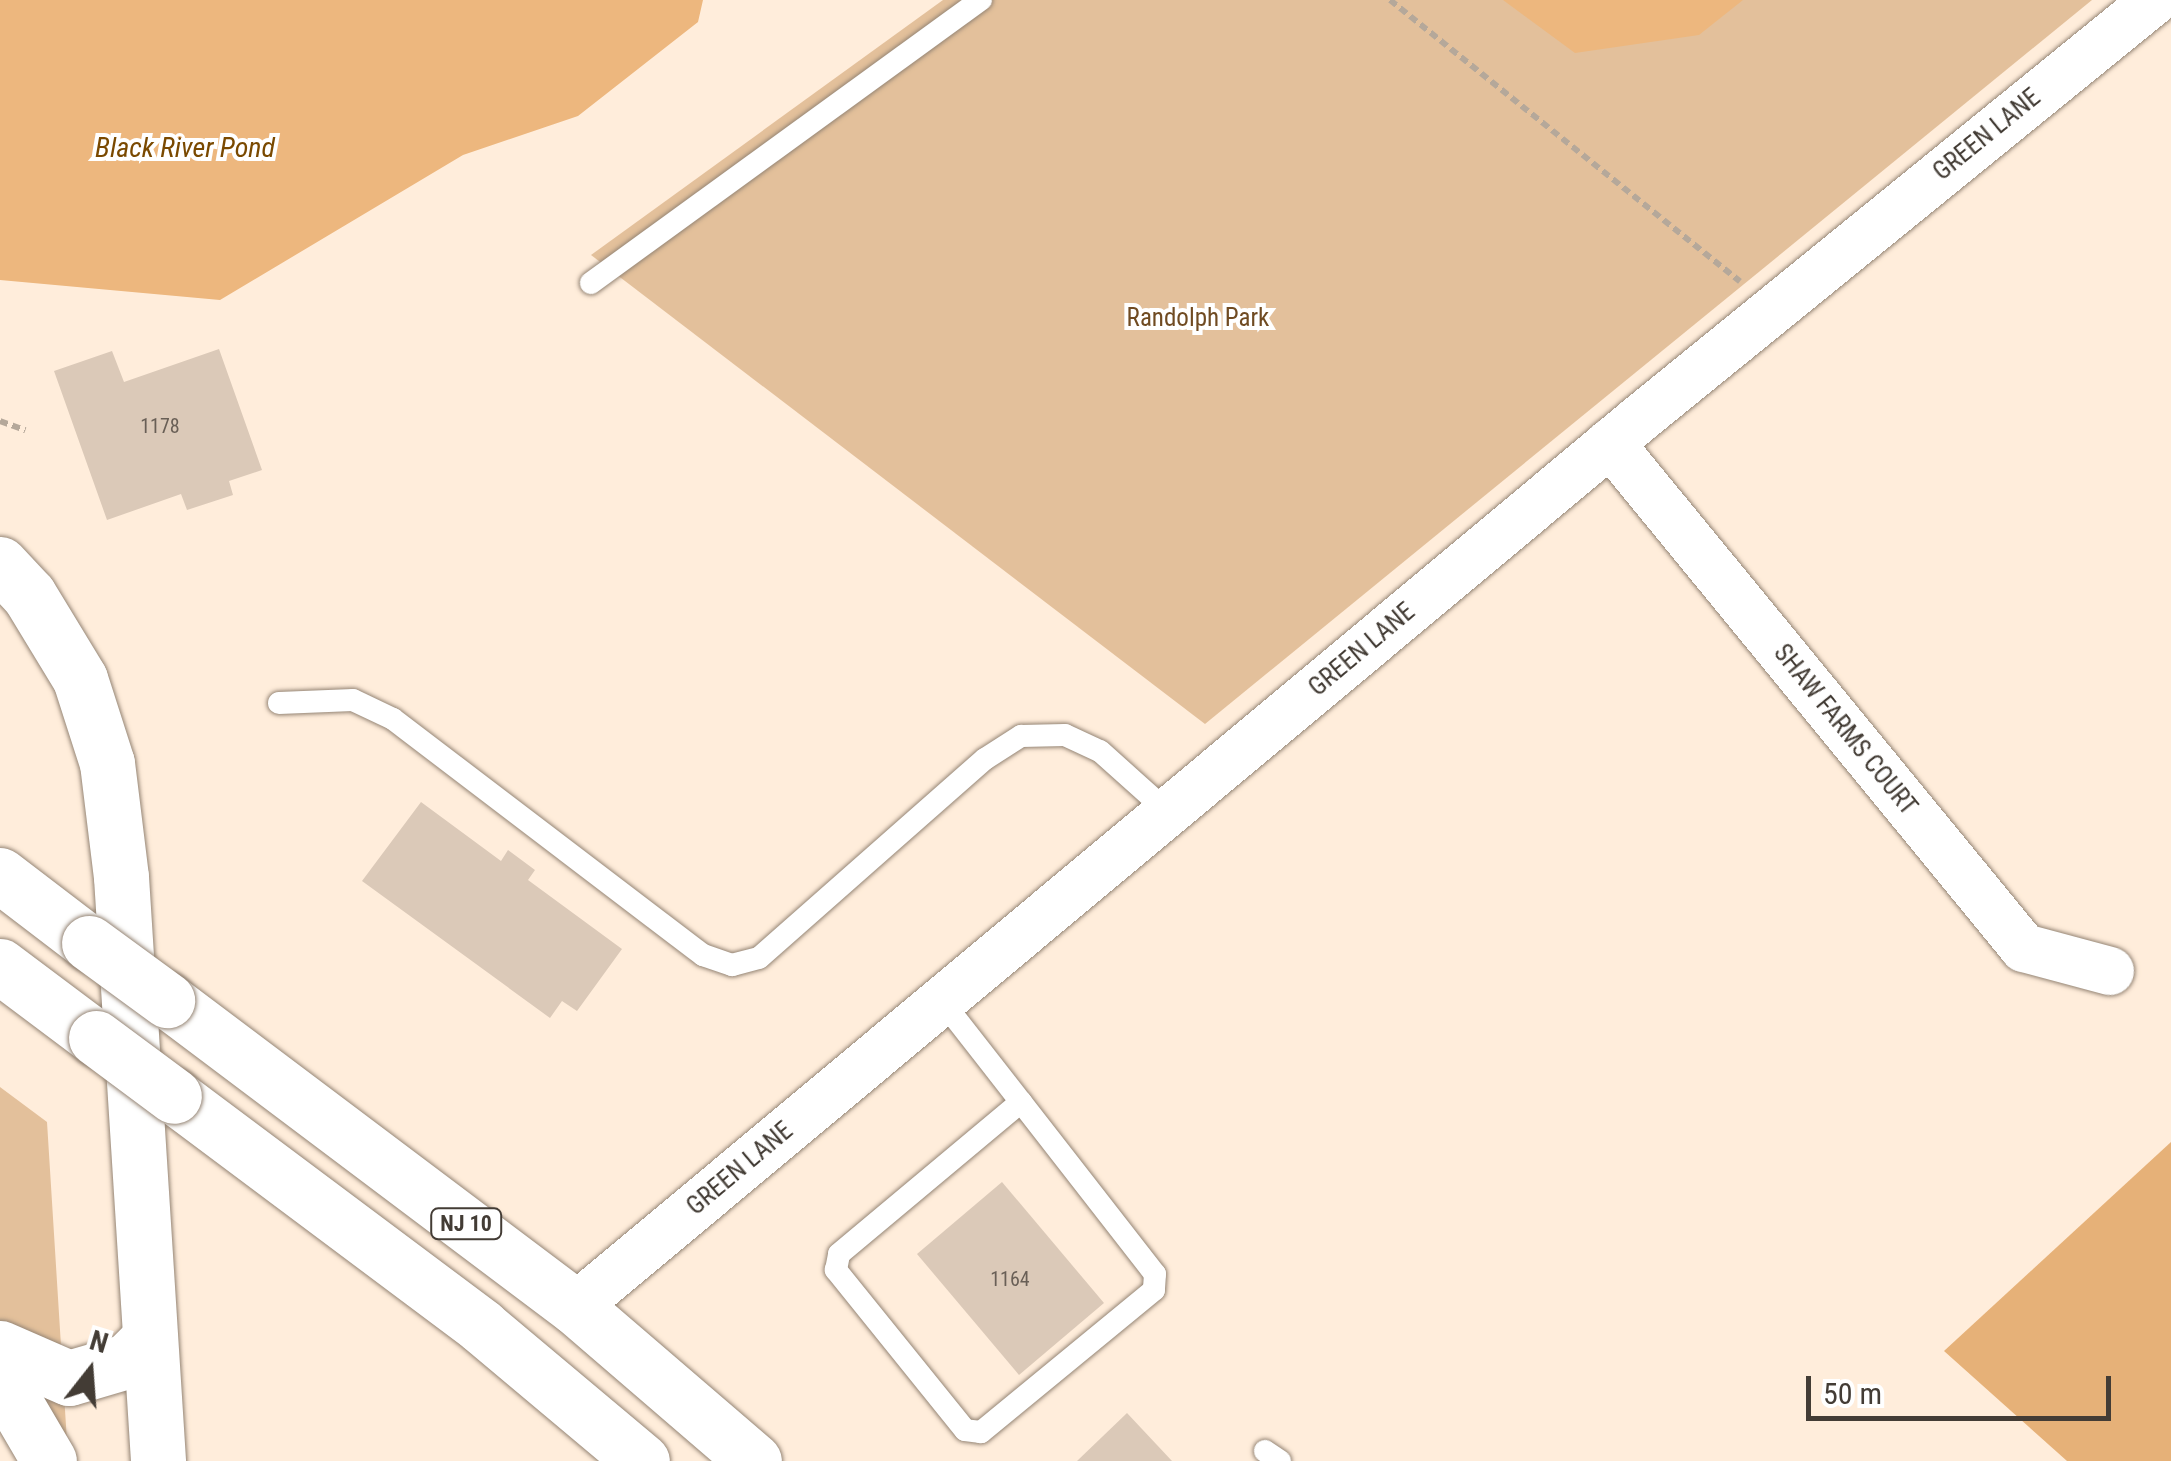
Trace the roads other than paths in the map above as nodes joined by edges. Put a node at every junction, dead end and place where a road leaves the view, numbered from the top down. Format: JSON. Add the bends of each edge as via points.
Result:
{"nodes":[{"id":1,"x":982,"y":0,"type":"edge"},
{"id":2,"x":2155,"y":0,"type":"edge"},
{"id":3,"x":591,"y":283,"type":"dead end"},
{"id":4,"x":1610,"y":443,"type":"junction"},
{"id":5,"x":0,"y":564,"type":"edge"},
{"id":6,"x":279,"y":703,"type":"dead end"},
{"id":7,"x":1168,"y":812,"type":"junction"},
{"id":8,"x":0,"y":875,"type":"edge"},
{"id":9,"x":0,"y":966,"type":"edge"},
{"id":10,"x":2110,"y":971,"type":"dead end"},
{"id":11,"x":942,"y":1000,"type":"junction"},
{"id":12,"x":1021,"y":1102,"type":"junction"},
{"id":13,"x":575,"y":1307,"type":"junction"},
{"id":14,"x":149,"y":1339,"type":"junction"},
{"id":15,"x":0,"y":1348,"type":"edge"},
{"id":16,"x":0,"y":1377,"type":"edge"},
{"id":17,"x":49,"y":1461,"type":"edge"},
{"id":18,"x":158,"y":1461,"type":"edge"},
{"id":19,"x":642,"y":1461,"type":"edge"},
{"id":20,"x":754,"y":1461,"type":"edge"}],
"edges":[{"from":1,"to":3,"type":"lane"},
{"from":2,"to":4,"type":"street","name":"GREEN LANE"},
{"from":4,"to":7,"type":"street","name":"GREEN LANE"},
{"from":4,"to":10,"type":"street","name":"SHAW FARMS COURT","via":[[2024,948]]},
{"from":5,"to":14,"type":"main road","via":[[29,595],[80,679],[107,763],[121,877]]},
{"from":6,"to":7,"type":"lane","via":[[353,700],[393,719],[702,955],[732,966],[758,958],[985,758],[1021,736],[1064,736],[1100,751]]},
{"from":7,"to":11,"type":"street","name":"GREEN LANE"},
{"from":8,"to":13,"type":"main road","number":"NJ 10","bridge":true},
{"from":9,"to":19,"type":"main road","number":"NJ 10","bridge":true,"via":[[481,1326]]},
{"from":11,"to":12,"type":"lane"},
{"from":11,"to":13,"type":"street","name":"GREEN LANE"},
{"from":12,"to":12,"type":"lane","via":[[839,1254],[836,1270],[966,1430],[981,1432],[1154,1290],[1155,1274]]},
{"from":13,"to":20,"type":"main road","number":"NJ 10"},
{"from":14,"to":15,"type":"main road","via":[[127,1361],[69,1378]]},
{"from":14,"to":18,"type":"main road"},
{"from":16,"to":17,"type":"main road"}]}
